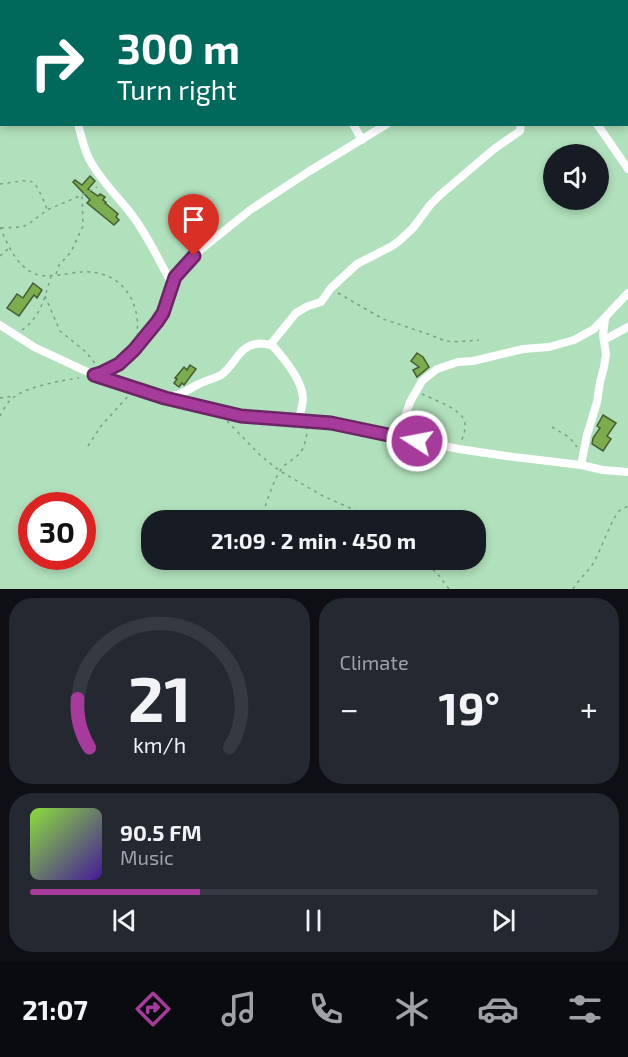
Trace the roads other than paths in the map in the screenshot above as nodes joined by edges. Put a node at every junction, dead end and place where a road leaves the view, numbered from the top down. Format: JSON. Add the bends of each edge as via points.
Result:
{"nodes":[{"id":1,"x":79,"y":126,"type":"edge"},
{"id":2,"x":354,"y":126,"type":"edge"},
{"id":3,"x":384,"y":126,"type":"edge"},
{"id":4,"x":521,"y":126,"type":"edge"},
{"id":5,"x":598,"y":126,"type":"edge"},
{"id":6,"x":362,"y":140,"type":"junction"},
{"id":7,"x":628,"y":169,"type":"edge"},
{"id":8,"x":172,"y":284,"type":"junction"},
{"id":9,"x":628,"y":293,"type":"edge"},
{"id":10,"x":605,"y":318,"type":"junction"},
{"id":11,"x":0,"y":325,"type":"edge"},
{"id":12,"x":628,"y":327,"type":"edge"},
{"id":13,"x":604,"y":340,"type":"junction"},
{"id":14,"x":271,"y":344,"type":"junction"},
{"id":15,"x":98,"y":374,"type":"junction"},
{"id":16,"x":165,"y":398,"type":"junction"},
{"id":17,"x":303,"y":422,"type":"junction"},
{"id":18,"x":394,"y":436,"type":"junction"},
{"id":19,"x":579,"y":465,"type":"junction"},
{"id":20,"x":628,"y":472,"type":"edge"}],
"edges":[{"from":1,"to":8,"type":"street","via":[[91,163],[139,225]]},
{"from":2,"to":6,"type":"street"},
{"from":3,"to":6,"type":"street"},
{"from":4,"to":14,"type":"street","via":[[520,131],[440,195],[399,241],[357,264],[321,302],[296,314]]},
{"from":5,"to":7,"type":"street"},
{"from":6,"to":8,"type":"street","via":[[250,210],[194,256]]},
{"from":8,"to":15,"type":"street","via":[[161,317],[134,350],[119,364]]},
{"from":9,"to":10,"type":"street"},
{"from":10,"to":13,"type":"street"},
{"from":10,"to":18,"type":"street","via":[[594,329],[563,344],[437,369],[417,391]]},
{"from":11,"to":15,"type":"street","via":[[34,347]]},
{"from":12,"to":13,"type":"street"},
{"from":13,"to":19,"type":"street","via":[[606,354],[597,402]]},
{"from":14,"to":16,"type":"street","via":[[249,346],[221,375]]},
{"from":14,"to":17,"type":"street","via":[[289,365],[302,393]]},
{"from":15,"to":16,"type":"street"},
{"from":16,"to":17,"type":"street","via":[[241,416]]},
{"from":17,"to":18,"type":"street","via":[[331,423]]},
{"from":18,"to":19,"type":"street"},
{"from":19,"to":20,"type":"street"}]}
